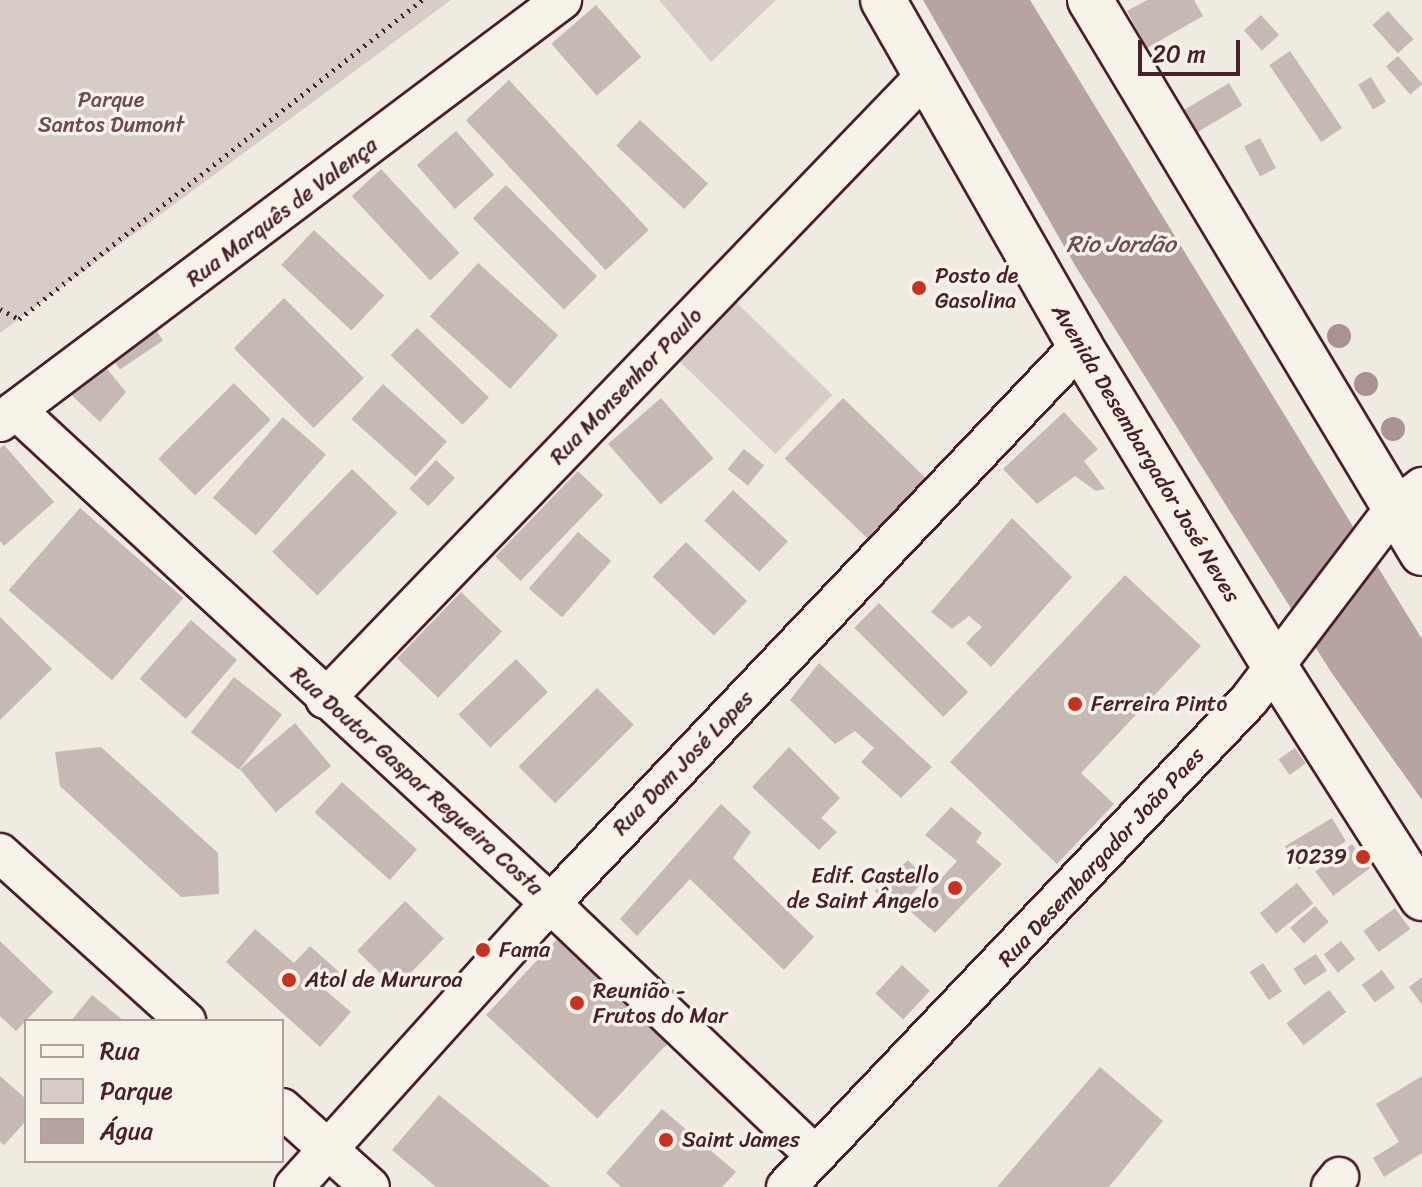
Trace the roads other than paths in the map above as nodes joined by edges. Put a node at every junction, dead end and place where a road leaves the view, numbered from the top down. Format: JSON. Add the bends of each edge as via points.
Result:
{"nodes":[{"id":1,"x":562,"y":0,"type":"edge"},
{"id":2,"x":883,"y":0,"type":"edge"},
{"id":3,"x":1090,"y":0,"type":"edge"},
{"id":4,"x":927,"y":74,"type":"junction"},
{"id":5,"x":1080,"y":346,"type":"junction"},
{"id":6,"x":8,"y":416,"type":"edge"},
{"id":7,"x":1396,"y":511,"type":"edge"},
{"id":8,"x":1422,"y":553,"type":"edge"},
{"id":9,"x":1283,"y":658,"type":"junction"},
{"id":10,"x":325,"y":699,"type":"junction"},
{"id":11,"x":0,"y":853,"type":"edge"},
{"id":12,"x":1422,"y":898,"type":"edge"},
{"id":13,"x":551,"y":903,"type":"junction"},
{"id":14,"x":184,"y":1019,"type":"edge"},
{"id":15,"x":284,"y":1110,"type":"edge"},
{"id":16,"x":328,"y":1150,"type":"junction"},
{"id":17,"x":815,"y":1155,"type":"junction"},
{"id":18,"x":294,"y":1187,"type":"edge"},
{"id":19,"x":370,"y":1187,"type":"edge"},
{"id":20,"x":786,"y":1187,"type":"edge"}],
"edges":[{"from":1,"to":6,"type":"street","name":"Rua Marquês de Valença"},
{"from":2,"to":4,"type":"main road","name":"Avenida Desembargador José Neves"},
{"from":3,"to":7,"type":"main road"},
{"from":4,"to":5,"type":"main road","name":"Avenida Desembargador José Neves"},
{"from":4,"to":10,"type":"street","name":"Rua Monsenhor Paulo"},
{"from":5,"to":9,"type":"main road","name":"Avenida Desembargador José Neves"},
{"from":5,"to":13,"type":"street","name":"Rua Dom José Lopes"},
{"from":6,"to":10,"type":"street","name":"Rua Doutor Gaspar Regueira Costa"},
{"from":7,"to":8,"type":"main road"},
{"from":7,"to":9,"type":"street","name":"Rua Desembargador João Paes"},
{"from":9,"to":12,"type":"main road","name":"Avenida Desembargador José Neves"},
{"from":9,"to":17,"type":"street","name":"Rua Desembargador João Paes","via":[[1095,865]]},
{"from":10,"to":13,"type":"street","name":"Rua Doutor Gaspar Regueira Costa"},
{"from":11,"to":14,"type":"street"},
{"from":13,"to":16,"type":"street","name":"Rua Dom José Lopes"},
{"from":13,"to":17,"type":"street","name":"Rua Doutor Gaspar Regueira Costa"},
{"from":15,"to":16,"type":"street"},
{"from":16,"to":18,"type":"street","name":"Rua Dom José Lopes"},
{"from":16,"to":19,"type":"street"},
{"from":17,"to":20,"type":"street","name":"Rua Desembargador João Paes"}]}
